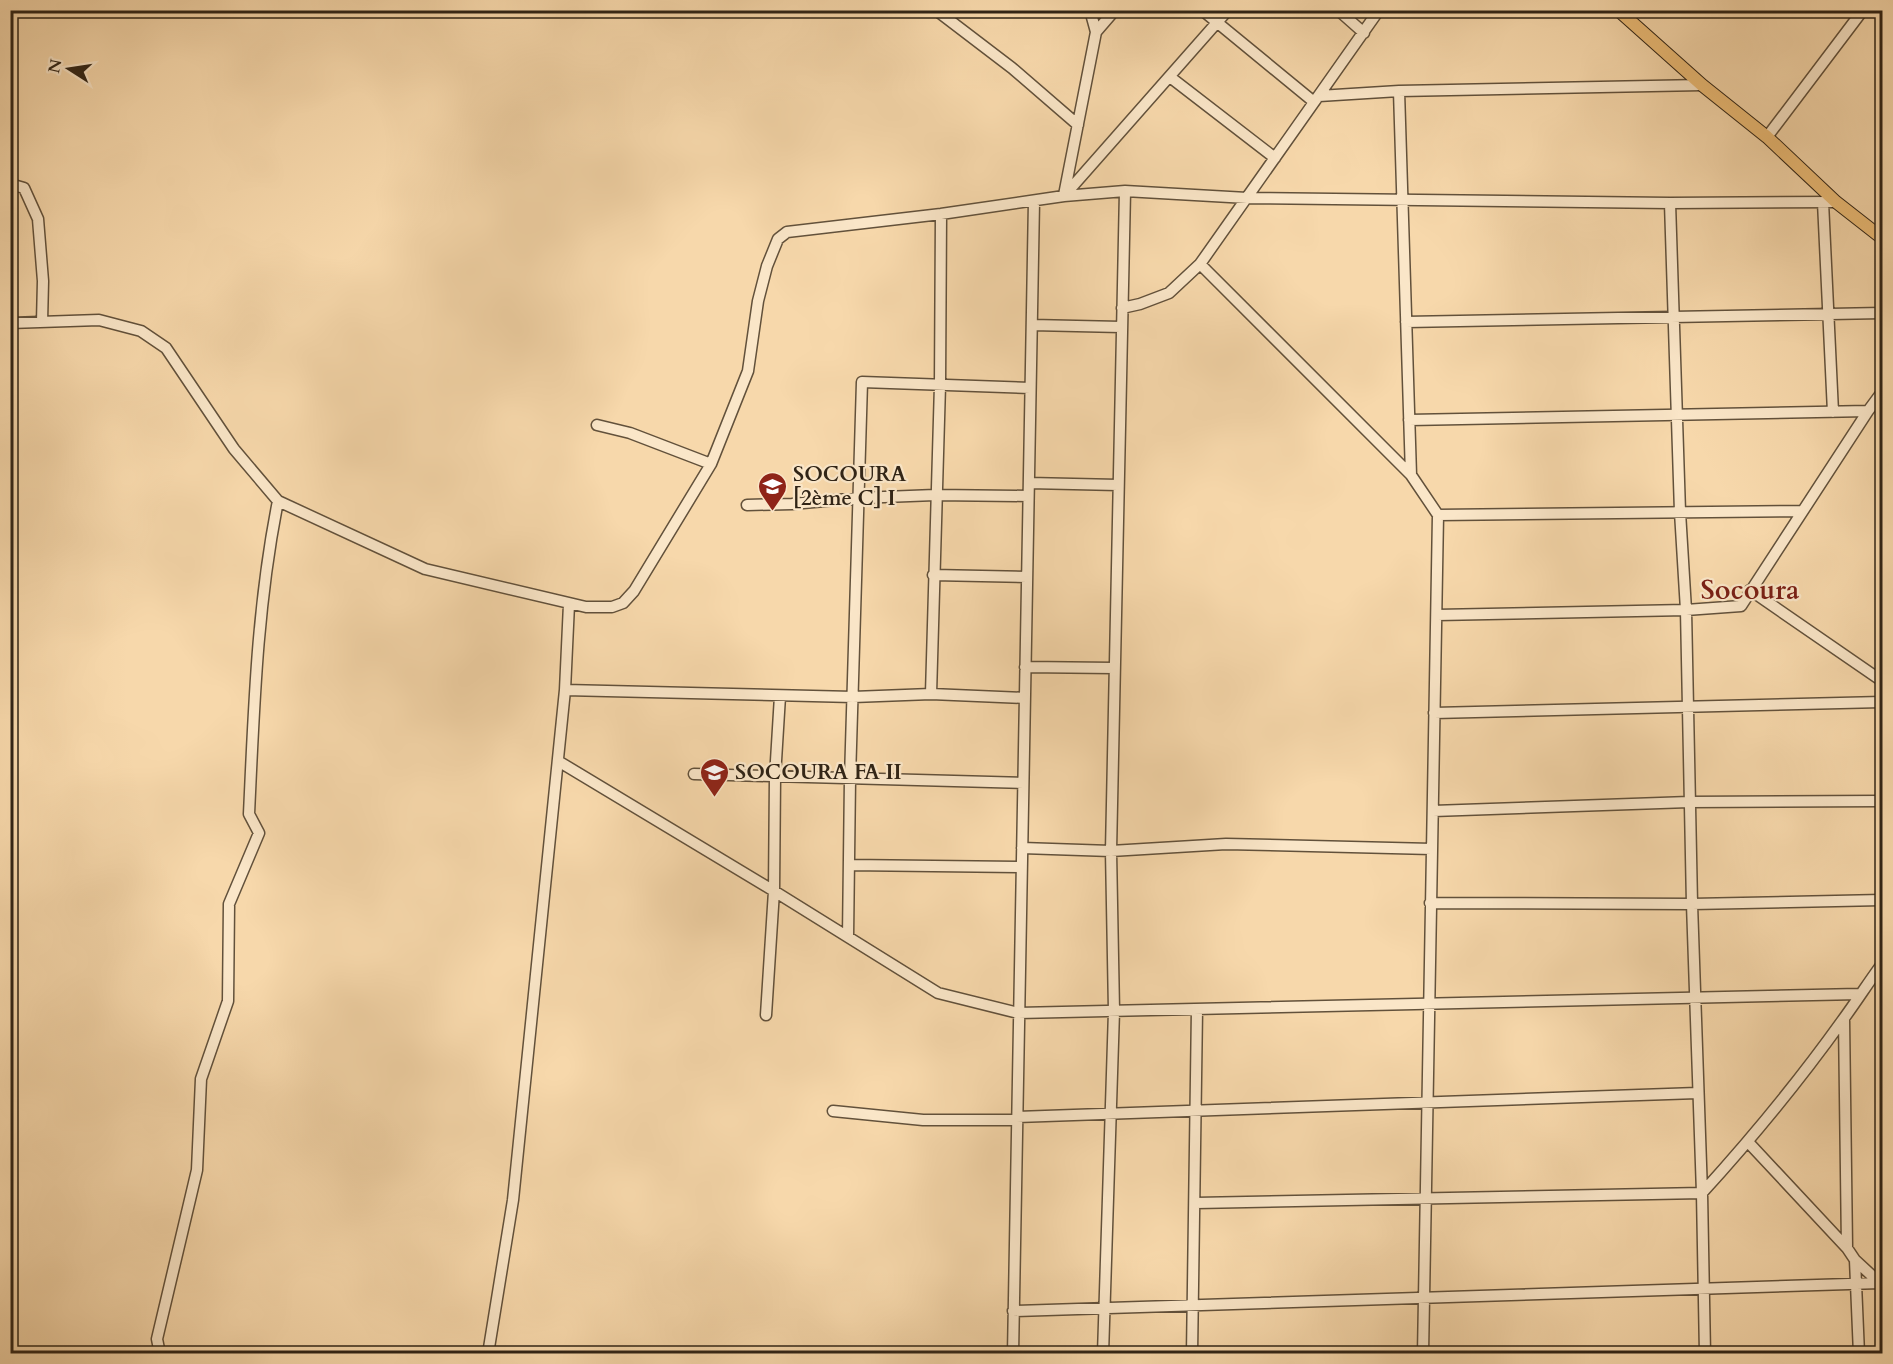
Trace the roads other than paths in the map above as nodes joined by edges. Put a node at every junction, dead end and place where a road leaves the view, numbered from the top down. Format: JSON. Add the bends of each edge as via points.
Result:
{"nodes":[{"id":1,"x":936,"y":10,"type":"edge"},
{"id":2,"x":1090,"y":10,"type":"edge"},
{"id":3,"x":1115,"y":10,"type":"edge"},
{"id":4,"x":1202,"y":10,"type":"edge"},
{"id":5,"x":1228,"y":10,"type":"edge"},
{"id":6,"x":1338,"y":10,"type":"edge"},
{"id":7,"x":1379,"y":10,"type":"edge"},
{"id":8,"x":1618,"y":10,"type":"edge"},
{"id":9,"x":1863,"y":10,"type":"edge"},
{"id":10,"x":1217,"y":24,"type":"junction"},
{"id":11,"x":1096,"y":32,"type":"junction"},
{"id":12,"x":1364,"y":33,"type":"junction"},
{"id":13,"x":1170,"y":77,"type":"junction"},
{"id":14,"x":1702,"y":85,"type":"junction"},
{"id":15,"x":1399,"y":91,"type":"junction"},
{"id":16,"x":1317,"y":99,"type":"junction"},
{"id":17,"x":1078,"y":125,"type":"junction"},
{"id":18,"x":1767,"y":137,"type":"junction"},
{"id":19,"x":1275,"y":158,"type":"junction"},
{"id":20,"x":10,"y":184,"type":"edge"},
{"id":21,"x":1125,"y":190,"type":"junction"},
{"id":22,"x":1064,"y":196,"type":"junction"},
{"id":23,"x":1247,"y":198,"type":"junction"},
{"id":24,"x":1401,"y":199,"type":"junction"},
{"id":25,"x":1034,"y":201,"type":"junction"},
{"id":26,"x":1670,"y":202,"type":"junction"},
{"id":27,"x":1829,"y":202,"type":"junction"},
{"id":28,"x":942,"y":214,"type":"junction"},
{"id":29,"x":1882,"y":237,"type":"edge"},
{"id":30,"x":1200,"y":264,"type":"junction"},
{"id":31,"x":1122,"y":308,"type":"junction"},
{"id":32,"x":1882,"y":313,"type":"edge"},
{"id":33,"x":1828,"y":314,"type":"junction"},
{"id":34,"x":1674,"y":317,"type":"junction"},
{"id":35,"x":10,"y":322,"type":"edge"},
{"id":36,"x":42,"y":322,"type":"junction"},
{"id":37,"x":1406,"y":322,"type":"junction"},
{"id":38,"x":1032,"y":326,"type":"junction"},
{"id":39,"x":1121,"y":327,"type":"junction"},
{"id":40,"x":940,"y":385,"type":"junction"},
{"id":41,"x":1030,"y":388,"type":"junction"},
{"id":42,"x":1882,"y":392,"type":"edge"},
{"id":43,"x":1868,"y":411,"type":"junction"},
{"id":44,"x":1833,"y":412,"type":"junction"},
{"id":45,"x":1677,"y":415,"type":"junction"},
{"id":46,"x":1409,"y":420,"type":"junction"},
{"id":47,"x":597,"y":425,"type":"dead end"},
{"id":48,"x":711,"y":464,"type":"junction"},
{"id":49,"x":1411,"y":475,"type":"junction"},
{"id":50,"x":1029,"y":483,"type":"junction"},
{"id":51,"x":1118,"y":485,"type":"junction"},
{"id":52,"x":935,"y":495,"type":"junction"},
{"id":53,"x":1029,"y":496,"type":"junction"},
{"id":54,"x":859,"y":498,"type":"junction"},
{"id":55,"x":278,"y":501,"type":"junction"},
{"id":56,"x":747,"y":505,"type":"dead end"},
{"id":57,"x":1802,"y":511,"type":"junction"},
{"id":58,"x":1680,"y":512,"type":"junction"},
{"id":59,"x":1438,"y":515,"type":"junction"},
{"id":60,"x":933,"y":575,"type":"junction"},
{"id":61,"x":1027,"y":577,"type":"junction"},
{"id":62,"x":1750,"y":590,"type":"junction"},
{"id":63,"x":569,"y":604,"type":"junction"},
{"id":64,"x":1686,"y":610,"type":"junction"},
{"id":65,"x":1437,"y":615,"type":"junction"},
{"id":66,"x":1025,"y":667,"type":"junction"},
{"id":67,"x":1114,"y":668,"type":"junction"},
{"id":68,"x":1882,"y":681,"type":"edge"},
{"id":69,"x":565,"y":690,"type":"junction"},
{"id":70,"x":931,"y":694,"type":"junction"},
{"id":71,"x":780,"y":696,"type":"junction"},
{"id":72,"x":853,"y":697,"type":"junction"},
{"id":73,"x":1025,"y":698,"type":"junction"},
{"id":74,"x":1882,"y":702,"type":"edge"},
{"id":75,"x":1689,"y":707,"type":"junction"},
{"id":76,"x":1434,"y":713,"type":"junction"},
{"id":77,"x":558,"y":761,"type":"junction"},
{"id":78,"x":694,"y":774,"type":"dead end"},
{"id":79,"x":775,"y":777,"type":"junction"},
{"id":80,"x":850,"y":779,"type":"junction"},
{"id":81,"x":1023,"y":783,"type":"junction"},
{"id":82,"x":1882,"y":801,"type":"edge"},
{"id":83,"x":1689,"y":802,"type":"junction"},
{"id":84,"x":1433,"y":811,"type":"junction"},
{"id":85,"x":1022,"y":848,"type":"junction"},
{"id":86,"x":1432,"y":849,"type":"junction"},
{"id":87,"x":1111,"y":851,"type":"junction"},
{"id":88,"x":849,"y":865,"type":"junction"},
{"id":89,"x":1021,"y":867,"type":"junction"},
{"id":90,"x":774,"y":891,"type":"junction"},
{"id":91,"x":1882,"y":900,"type":"edge"},
{"id":92,"x":1430,"y":903,"type":"junction"},
{"id":93,"x":1692,"y":904,"type":"junction"},
{"id":94,"x":848,"y":937,"type":"junction"},
{"id":95,"x":1882,"y":964,"type":"edge"},
{"id":96,"x":1859,"y":994,"type":"junction"},
{"id":97,"x":1695,"y":999,"type":"junction"},
{"id":98,"x":1430,"y":1004,"type":"junction"},
{"id":99,"x":1197,"y":1009,"type":"junction"},
{"id":100,"x":1114,"y":1011,"type":"junction"},
{"id":101,"x":1018,"y":1013,"type":"junction"},
{"id":102,"x":766,"y":1015,"type":"dead end"},
{"id":103,"x":1844,"y":1019,"type":"junction"},
{"id":104,"x":1697,"y":1093,"type":"junction"},
{"id":105,"x":1428,"y":1102,"type":"junction"},
{"id":106,"x":833,"y":1111,"type":"dead end"},
{"id":107,"x":1196,"y":1111,"type":"junction"},
{"id":108,"x":1112,"y":1115,"type":"junction"},
{"id":109,"x":1017,"y":1119,"type":"junction"},
{"id":110,"x":1748,"y":1142,"type":"junction"},
{"id":111,"x":1702,"y":1193,"type":"junction"},
{"id":112,"x":1425,"y":1199,"type":"junction"},
{"id":113,"x":1196,"y":1203,"type":"junction"},
{"id":114,"x":1847,"y":1248,"type":"junction"},
{"id":115,"x":1856,"y":1260,"type":"junction"},
{"id":116,"x":1856,"y":1283,"type":"junction"},
{"id":117,"x":1881,"y":1284,"type":"edge"},
{"id":118,"x":1703,"y":1288,"type":"junction"},
{"id":119,"x":1424,"y":1297,"type":"junction"},
{"id":120,"x":1193,"y":1305,"type":"junction"},
{"id":121,"x":1105,"y":1308,"type":"junction"},
{"id":122,"x":1013,"y":1311,"type":"junction"},
{"id":123,"x":160,"y":1353,"type":"edge"},
{"id":124,"x":488,"y":1353,"type":"edge"},
{"id":125,"x":1013,"y":1353,"type":"edge"},
{"id":126,"x":1103,"y":1353,"type":"edge"},
{"id":127,"x":1192,"y":1353,"type":"edge"},
{"id":128,"x":1423,"y":1353,"type":"edge"},
{"id":129,"x":1705,"y":1353,"type":"edge"},
{"id":130,"x":1859,"y":1353,"type":"edge"}],
"edges":[{"from":1,"to":17,"type":"street"},
{"from":2,"to":11,"type":"street"},
{"from":3,"to":11,"type":"street"},
{"from":4,"to":10,"type":"street"},
{"from":5,"to":10,"type":"street"},
{"from":6,"to":12,"type":"street"},
{"from":7,"to":12,"type":"street"},
{"from":8,"to":14,"type":"main road"},
{"from":9,"to":18,"type":"street"},
{"from":10,"to":13,"type":"street"},
{"from":10,"to":16,"type":"street"},
{"from":11,"to":17,"type":"street"},
{"from":12,"to":16,"type":"street"},
{"from":13,"to":19,"type":"street"},
{"from":13,"to":22,"type":"street"},
{"from":14,"to":15,"type":"street"},
{"from":14,"to":18,"type":"main road"},
{"from":15,"to":16,"type":"street"},
{"from":15,"to":24,"type":"street"},
{"from":16,"to":19,"type":"street"},
{"from":17,"to":22,"type":"street"},
{"from":18,"to":27,"type":"main road"},
{"from":19,"to":23,"type":"street"},
{"from":20,"to":36,"type":"street","via":[[24,188],[38,219]]},
{"from":21,"to":22,"type":"street"},
{"from":21,"to":23,"type":"street"},
{"from":21,"to":31,"type":"street"},
{"from":22,"to":25,"type":"street"},
{"from":23,"to":24,"type":"street"},
{"from":23,"to":30,"type":"street"},
{"from":24,"to":26,"type":"street"},
{"from":24,"to":37,"type":"street"},
{"from":25,"to":28,"type":"street"},
{"from":25,"to":38,"type":"street"},
{"from":26,"to":27,"type":"street"},
{"from":26,"to":34,"type":"street"},
{"from":27,"to":29,"type":"main road"},
{"from":27,"to":33,"type":"street"},
{"from":28,"to":40,"type":"street"},
{"from":28,"to":48,"type":"street","via":[[788,232],[778,239],[758,301],[748,371]]},
{"from":30,"to":31,"type":"street","via":[[1169,293]]},
{"from":30,"to":49,"type":"street"},
{"from":31,"to":39,"type":"street"},
{"from":32,"to":33,"type":"street"},
{"from":33,"to":34,"type":"street"},
{"from":33,"to":44,"type":"street"},
{"from":34,"to":37,"type":"street"},
{"from":34,"to":45,"type":"street"},
{"from":35,"to":36,"type":"street"},
{"from":36,"to":55,"type":"street","via":[[99,320],[141,331],[166,348],[234,449]]},
{"from":37,"to":46,"type":"street"},
{"from":38,"to":39,"type":"street"},
{"from":38,"to":41,"type":"street"},
{"from":39,"to":51,"type":"street"},
{"from":40,"to":41,"type":"street"},
{"from":40,"to":52,"type":"street"},
{"from":40,"to":54,"type":"street","via":[[862,382]]},
{"from":41,"to":50,"type":"street"},
{"from":42,"to":43,"type":"street"},
{"from":43,"to":44,"type":"street"},
{"from":43,"to":57,"type":"street"},
{"from":44,"to":45,"type":"street"},
{"from":45,"to":46,"type":"street"},
{"from":45,"to":58,"type":"street"},
{"from":46,"to":49,"type":"street"},
{"from":47,"to":48,"type":"street","via":[[630,433]]},
{"from":48,"to":63,"type":"street","via":[[623,603],[597,608]]},
{"from":49,"to":59,"type":"street"},
{"from":50,"to":51,"type":"street"},
{"from":50,"to":53,"type":"street"},
{"from":51,"to":67,"type":"street"},
{"from":52,"to":53,"type":"street"},
{"from":52,"to":54,"type":"street"},
{"from":52,"to":60,"type":"street"},
{"from":53,"to":61,"type":"street"},
{"from":54,"to":56,"type":"street"},
{"from":54,"to":72,"type":"street"},
{"from":55,"to":63,"type":"street","via":[[425,569]]},
{"from":55,"to":123,"type":"street","via":[[258,632],[249,814],[259,833],[229,904],[228,1002],[201,1079],[197,1170],[157,1340]]},
{"from":57,"to":58,"type":"street"},
{"from":57,"to":62,"type":"street"},
{"from":58,"to":59,"type":"street"},
{"from":58,"to":64,"type":"street"},
{"from":59,"to":65,"type":"street"},
{"from":60,"to":61,"type":"street"},
{"from":60,"to":70,"type":"street"},
{"from":61,"to":66,"type":"street"},
{"from":62,"to":64,"type":"street","via":[[1741,606]]},
{"from":62,"to":68,"type":"street"},
{"from":63,"to":69,"type":"street"},
{"from":64,"to":65,"type":"street"},
{"from":64,"to":75,"type":"street"},
{"from":65,"to":76,"type":"street"},
{"from":66,"to":67,"type":"street"},
{"from":66,"to":73,"type":"street"},
{"from":67,"to":87,"type":"street"},
{"from":69,"to":71,"type":"street"},
{"from":69,"to":77,"type":"street"},
{"from":70,"to":72,"type":"street"},
{"from":70,"to":73,"type":"street"},
{"from":71,"to":72,"type":"street"},
{"from":71,"to":79,"type":"street"},
{"from":72,"to":80,"type":"street"},
{"from":73,"to":81,"type":"street"},
{"from":74,"to":75,"type":"street"},
{"from":75,"to":76,"type":"street"},
{"from":75,"to":83,"type":"street"},
{"from":76,"to":84,"type":"street"},
{"from":77,"to":90,"type":"street"},
{"from":77,"to":124,"type":"street","via":[[513,1200]]},
{"from":78,"to":79,"type":"street"},
{"from":79,"to":80,"type":"street"},
{"from":79,"to":90,"type":"street"},
{"from":80,"to":81,"type":"street"},
{"from":80,"to":88,"type":"street"},
{"from":81,"to":85,"type":"street"},
{"from":82,"to":83,"type":"street"},
{"from":83,"to":84,"type":"street"},
{"from":83,"to":93,"type":"street"},
{"from":84,"to":86,"type":"street"},
{"from":85,"to":87,"type":"street"},
{"from":85,"to":89,"type":"street"},
{"from":86,"to":87,"type":"street","via":[[1226,844]]},
{"from":86,"to":92,"type":"street"},
{"from":87,"to":100,"type":"street"},
{"from":88,"to":89,"type":"street"},
{"from":88,"to":94,"type":"street"},
{"from":89,"to":101,"type":"street"},
{"from":90,"to":94,"type":"street"},
{"from":90,"to":102,"type":"street"},
{"from":91,"to":93,"type":"street"},
{"from":92,"to":93,"type":"street"},
{"from":92,"to":98,"type":"street"},
{"from":93,"to":97,"type":"street"},
{"from":94,"to":101,"type":"street","via":[[938,993]]},
{"from":95,"to":96,"type":"street"},
{"from":96,"to":97,"type":"street"},
{"from":96,"to":103,"type":"street"},
{"from":97,"to":98,"type":"street"},
{"from":97,"to":104,"type":"street"},
{"from":98,"to":99,"type":"street"},
{"from":98,"to":105,"type":"street"},
{"from":99,"to":100,"type":"street"},
{"from":99,"to":107,"type":"street"},
{"from":100,"to":101,"type":"street"},
{"from":100,"to":108,"type":"street"},
{"from":101,"to":109,"type":"street"},
{"from":103,"to":110,"type":"street"},
{"from":103,"to":114,"type":"street"},
{"from":104,"to":105,"type":"street"},
{"from":104,"to":111,"type":"street"},
{"from":105,"to":107,"type":"street"},
{"from":105,"to":112,"type":"street"},
{"from":106,"to":109,"type":"street","via":[[923,1120]]},
{"from":107,"to":108,"type":"street"},
{"from":107,"to":113,"type":"street"},
{"from":108,"to":109,"type":"street"},
{"from":108,"to":121,"type":"street"},
{"from":109,"to":122,"type":"street"},
{"from":110,"to":111,"type":"street"},
{"from":110,"to":114,"type":"street"},
{"from":111,"to":112,"type":"street"},
{"from":111,"to":118,"type":"street"},
{"from":112,"to":113,"type":"street"},
{"from":112,"to":119,"type":"street"},
{"from":113,"to":120,"type":"street"},
{"from":114,"to":115,"type":"street"},
{"from":115,"to":116,"type":"street"},
{"from":115,"to":117,"type":"street"},
{"from":116,"to":117,"type":"street"},
{"from":116,"to":118,"type":"street"},
{"from":116,"to":130,"type":"street"},
{"from":118,"to":119,"type":"street"},
{"from":118,"to":129,"type":"street"},
{"from":119,"to":120,"type":"street"},
{"from":119,"to":128,"type":"street"},
{"from":120,"to":121,"type":"street"},
{"from":120,"to":127,"type":"street"},
{"from":121,"to":122,"type":"street"},
{"from":121,"to":126,"type":"street"},
{"from":122,"to":125,"type":"street"}]}
